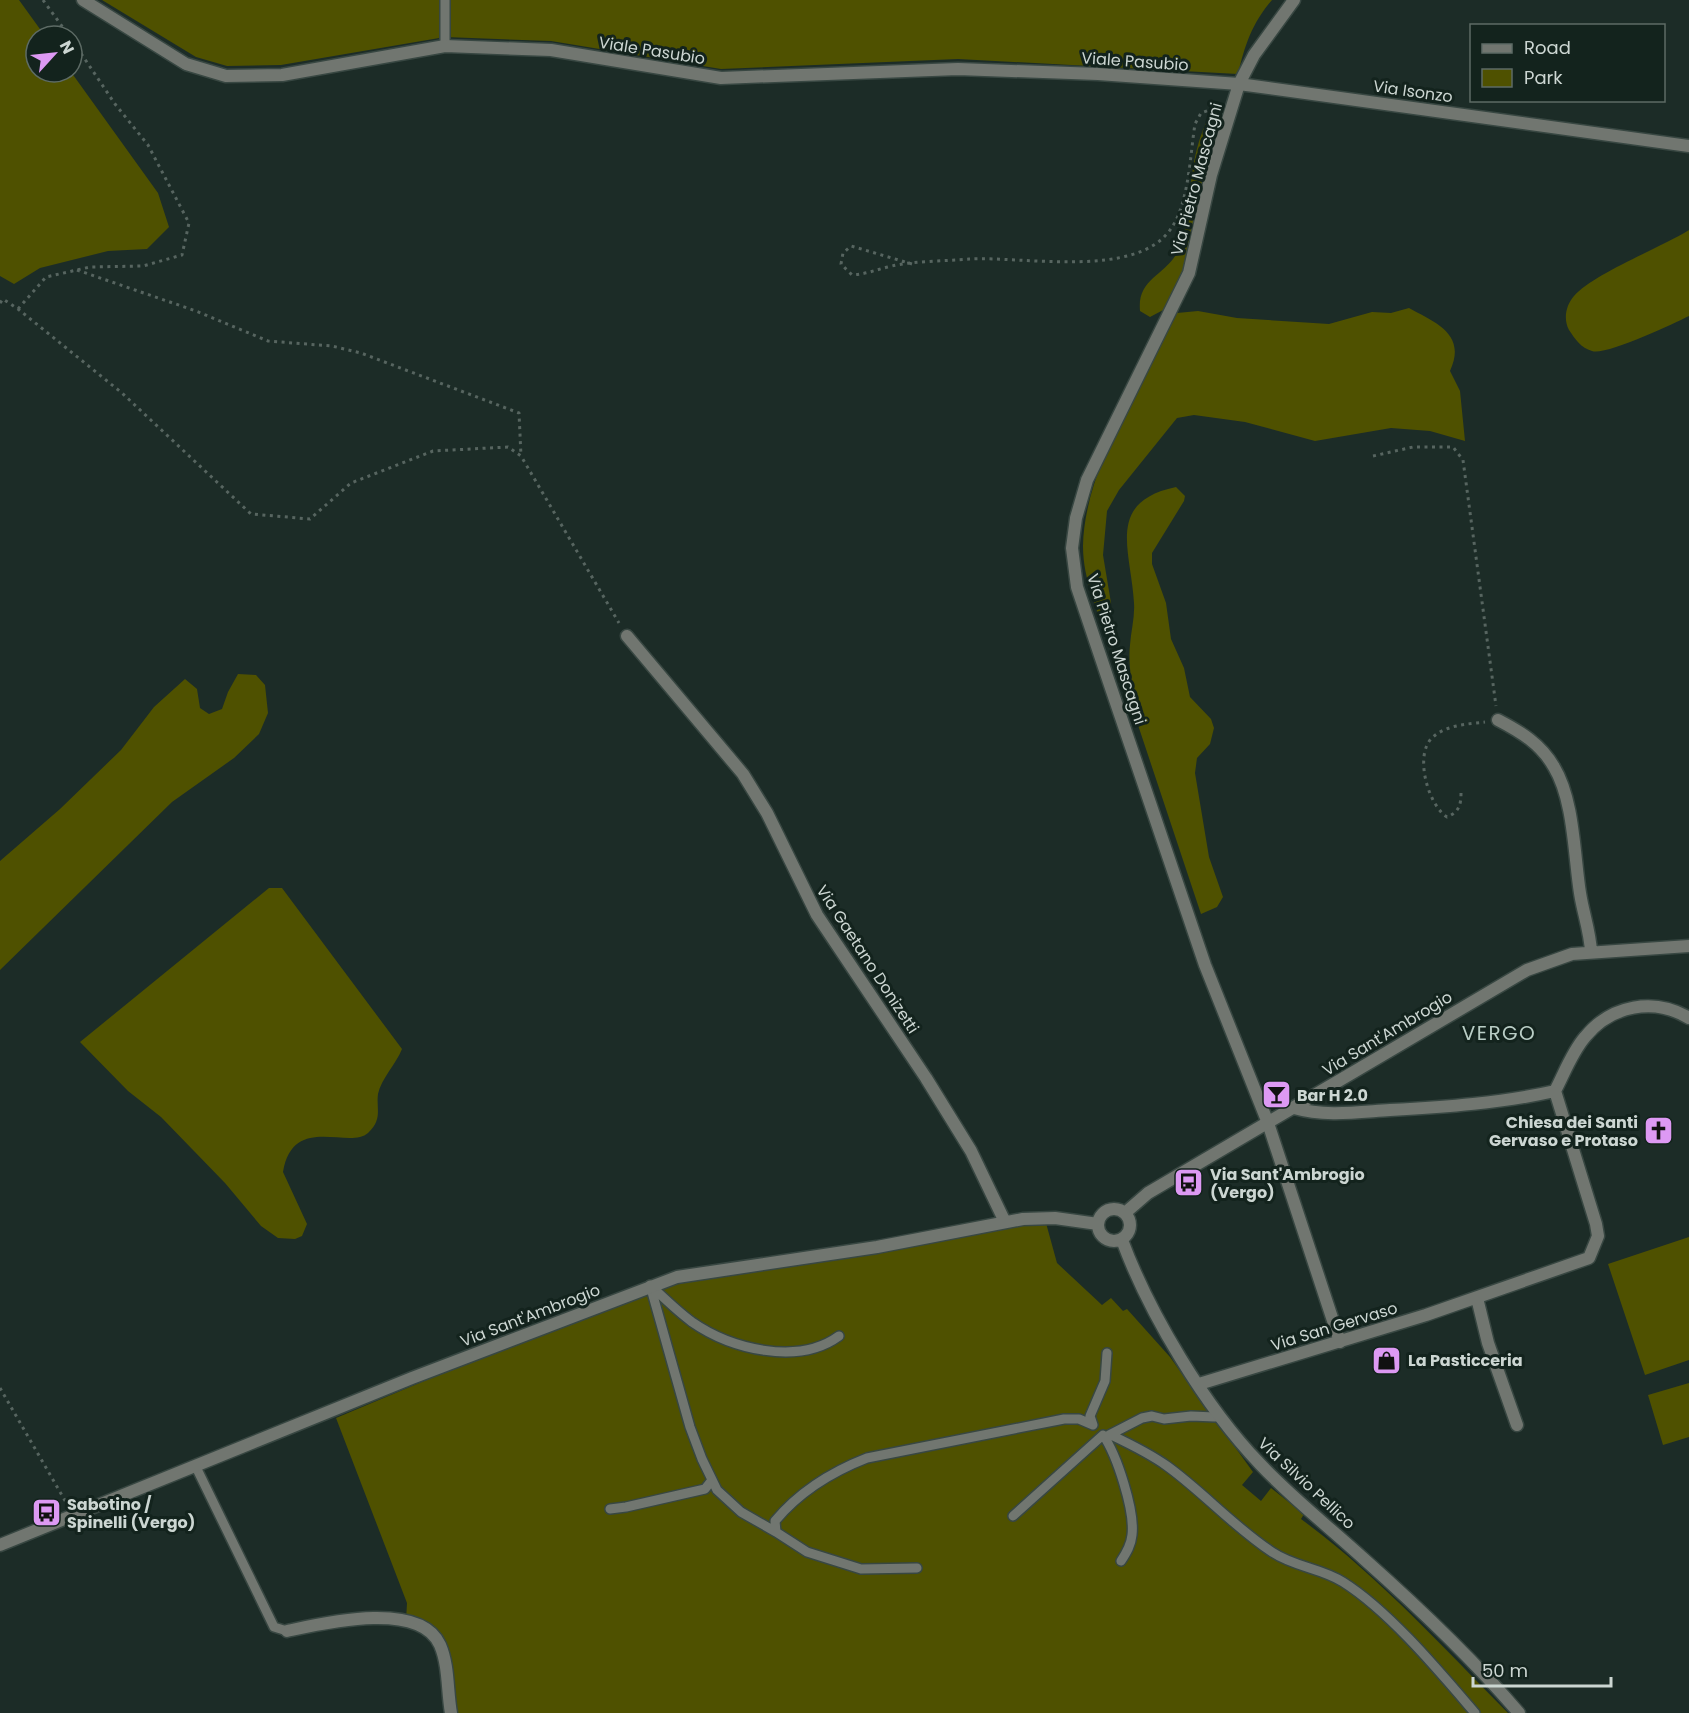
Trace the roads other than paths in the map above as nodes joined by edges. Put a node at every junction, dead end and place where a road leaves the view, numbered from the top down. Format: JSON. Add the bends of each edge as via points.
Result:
{"nodes":[{"id":1,"x":83,"y":0,"type":"edge"},
{"id":2,"x":445,"y":0,"type":"edge"},
{"id":3,"x":1294,"y":0,"type":"edge"},
{"id":4,"x":446,"y":46,"type":"junction"},
{"id":5,"x":1239,"y":84,"type":"junction"},
{"id":6,"x":1689,"y":146,"type":"edge"},
{"id":7,"x":627,"y":636,"type":"road end"},
{"id":8,"x":1498,"y":720,"type":"road end"},
{"id":9,"x":1689,"y":946,"type":"edge"},
{"id":10,"x":1592,"y":952,"type":"junction"},
{"id":11,"x":1689,"y":1018,"type":"edge"},
{"id":12,"x":1556,"y":1091,"type":"junction"},
{"id":13,"x":1294,"y":1108,"type":"junction"},
{"id":14,"x":1268,"y":1123,"type":"junction"},
{"id":15,"x":1125,"y":1213,"type":"junction"},
{"id":16,"x":1005,"y":1222,"type":"junction"},
{"id":17,"x":1098,"y":1224,"type":"junction"},
{"id":18,"x":1122,"y":1240,"type":"junction"},
{"id":19,"x":650,"y":1285,"type":"junction"},
{"id":20,"x":1477,"y":1298,"type":"junction"},
{"id":21,"x":839,"y":1335,"type":"dead end"},
{"id":22,"x":1340,"y":1342,"type":"junction"},
{"id":23,"x":1107,"y":1353,"type":"dead end"},
{"id":24,"x":1199,"y":1384,"type":"junction"},
{"id":25,"x":1215,"y":1417,"type":"dead end"},
{"id":26,"x":1093,"y":1425,"type":"junction"},
{"id":27,"x":1517,"y":1425,"type":"dead end"},
{"id":28,"x":1107,"y":1435,"type":"junction"},
{"id":29,"x":195,"y":1467,"type":"junction"},
{"id":30,"x":712,"y":1480,"type":"junction"},
{"id":31,"x":610,"y":1509,"type":"dead end"},
{"id":32,"x":1012,"y":1516,"type":"dead end"},
{"id":33,"x":776,"y":1532,"type":"junction"},
{"id":34,"x":0,"y":1545,"type":"edge"},
{"id":35,"x":1121,"y":1561,"type":"dead end"},
{"id":36,"x":917,"y":1568,"type":"dead end"},
{"id":37,"x":287,"y":1630,"type":"joint"},
{"id":38,"x":451,"y":1713,"type":"edge"},
{"id":39,"x":1474,"y":1713,"type":"edge"},
{"id":40,"x":1519,"y":1713,"type":"edge"}],
"edges":[{"from":1,"to":4,"type":"street","name":"Viale Pasubio","via":[[186,63],[226,76],[282,75]]},
{"from":2,"to":4,"type":"lane"},
{"from":3,"to":5,"type":"street","name":"Via Pietro Mascagni","via":[[1254,55]]},
{"from":4,"to":5,"type":"street","name":"Viale Pasubio","via":[[550,50],[721,78],[958,69]]},
{"from":5,"to":6,"type":"street","name":"Via Isonzo"},
{"from":5,"to":14,"type":"street","name":"Via Pietro Mascagni","via":[[1211,175],[1189,273],[1087,480],[1072,548],[1077,587],[1205,965]]},
{"from":7,"to":16,"type":"street","name":"Via Gaetano Donizetti","via":[[743,774],[817,915],[972,1151]]},
{"from":8,"to":10,"type":"street","via":[[1533,739],[1555,767],[1568,808]]},
{"from":9,"to":10,"type":"street","name":"Via Sant'Ambrogio"},
{"from":10,"to":13,"type":"street","name":"Via Sant'Ambrogio","via":[[1557,957],[1527,969]]},
{"from":11,"to":12,"type":"street","via":[[1671,1007],[1639,1005],[1602,1020],[1583,1039]]},
{"from":12,"to":13,"type":"street","via":[[1428,1108],[1333,1114]]},
{"from":12,"to":20,"type":"street","name":"Via San Gervaso","via":[[1596,1224],[1596,1246],[1589,1258],[1572,1266]]},
{"from":13,"to":14,"type":"street","name":"Via Sant'Ambrogio"},
{"from":14,"to":15,"type":"street","name":"Via Sant'Ambrogio","via":[[1148,1193]]},
{"from":14,"to":22,"type":"street","name":"Via Pietro Mascagni"},
{"from":15,"to":17,"type":"street","via":[[1116,1209],[1106,1211]]},
{"from":15,"to":18,"type":"street","via":[[1131,1228]]},
{"from":16,"to":17,"type":"street","name":"Via Sant'Ambrogio","via":[[1055,1218]]},
{"from":16,"to":19,"type":"street","name":"Via Sant'Ambrogio","via":[[877,1247],[677,1277]]},
{"from":17,"to":18,"type":"street","via":[[1105,1239]]},
{"from":18,"to":24,"type":"street","name":"Via Silvio Pellico","via":[[1149,1299]]},
{"from":19,"to":21,"type":"lane","via":[[712,1334],[751,1347],[789,1352],[827,1345]]},
{"from":19,"to":29,"type":"street","name":"Via Sant'Ambrogio"},
{"from":19,"to":30,"type":"lane","via":[[690,1427]]},
{"from":20,"to":22,"type":"street","name":"Via San Gervaso"},
{"from":20,"to":27,"type":"street","via":[[1488,1343]]},
{"from":22,"to":24,"type":"street","name":"Via San Gervaso"},
{"from":23,"to":26,"type":"lane","via":[[1105,1381],[1090,1416]]},
{"from":24,"to":40,"type":"street","name":"Via Silvio Pellico","via":[[1259,1463],[1437,1627]]},
{"from":25,"to":28,"type":"lane","via":[[1152,1416]]},
{"from":26,"to":28,"type":"lane"},
{"from":26,"to":33,"type":"lane","via":[[1079,1419],[1064,1419],[867,1458],[838,1469],[789,1505],[775,1521]]},
{"from":28,"to":32,"type":"lane"},
{"from":28,"to":35,"type":"lane","via":[[1132,1518],[1129,1549]]},
{"from":28,"to":39,"type":"lane","via":[[1167,1466],[1271,1552],[1335,1577],[1357,1592],[1412,1642]]},
{"from":29,"to":34,"type":"street","name":"Via Sant'Ambrogio"},
{"from":29,"to":37,"type":"lane","via":[[274,1627]]},
{"from":30,"to":31,"type":"lane","via":[[705,1489]]},
{"from":30,"to":33,"type":"lane","via":[[717,1490],[741,1512]]},
{"from":33,"to":36,"type":"lane","via":[[807,1552],[861,1569]]},
{"from":37,"to":38,"type":"street","via":[[350,1618],[391,1619],[424,1628],[439,1642]]}]}
